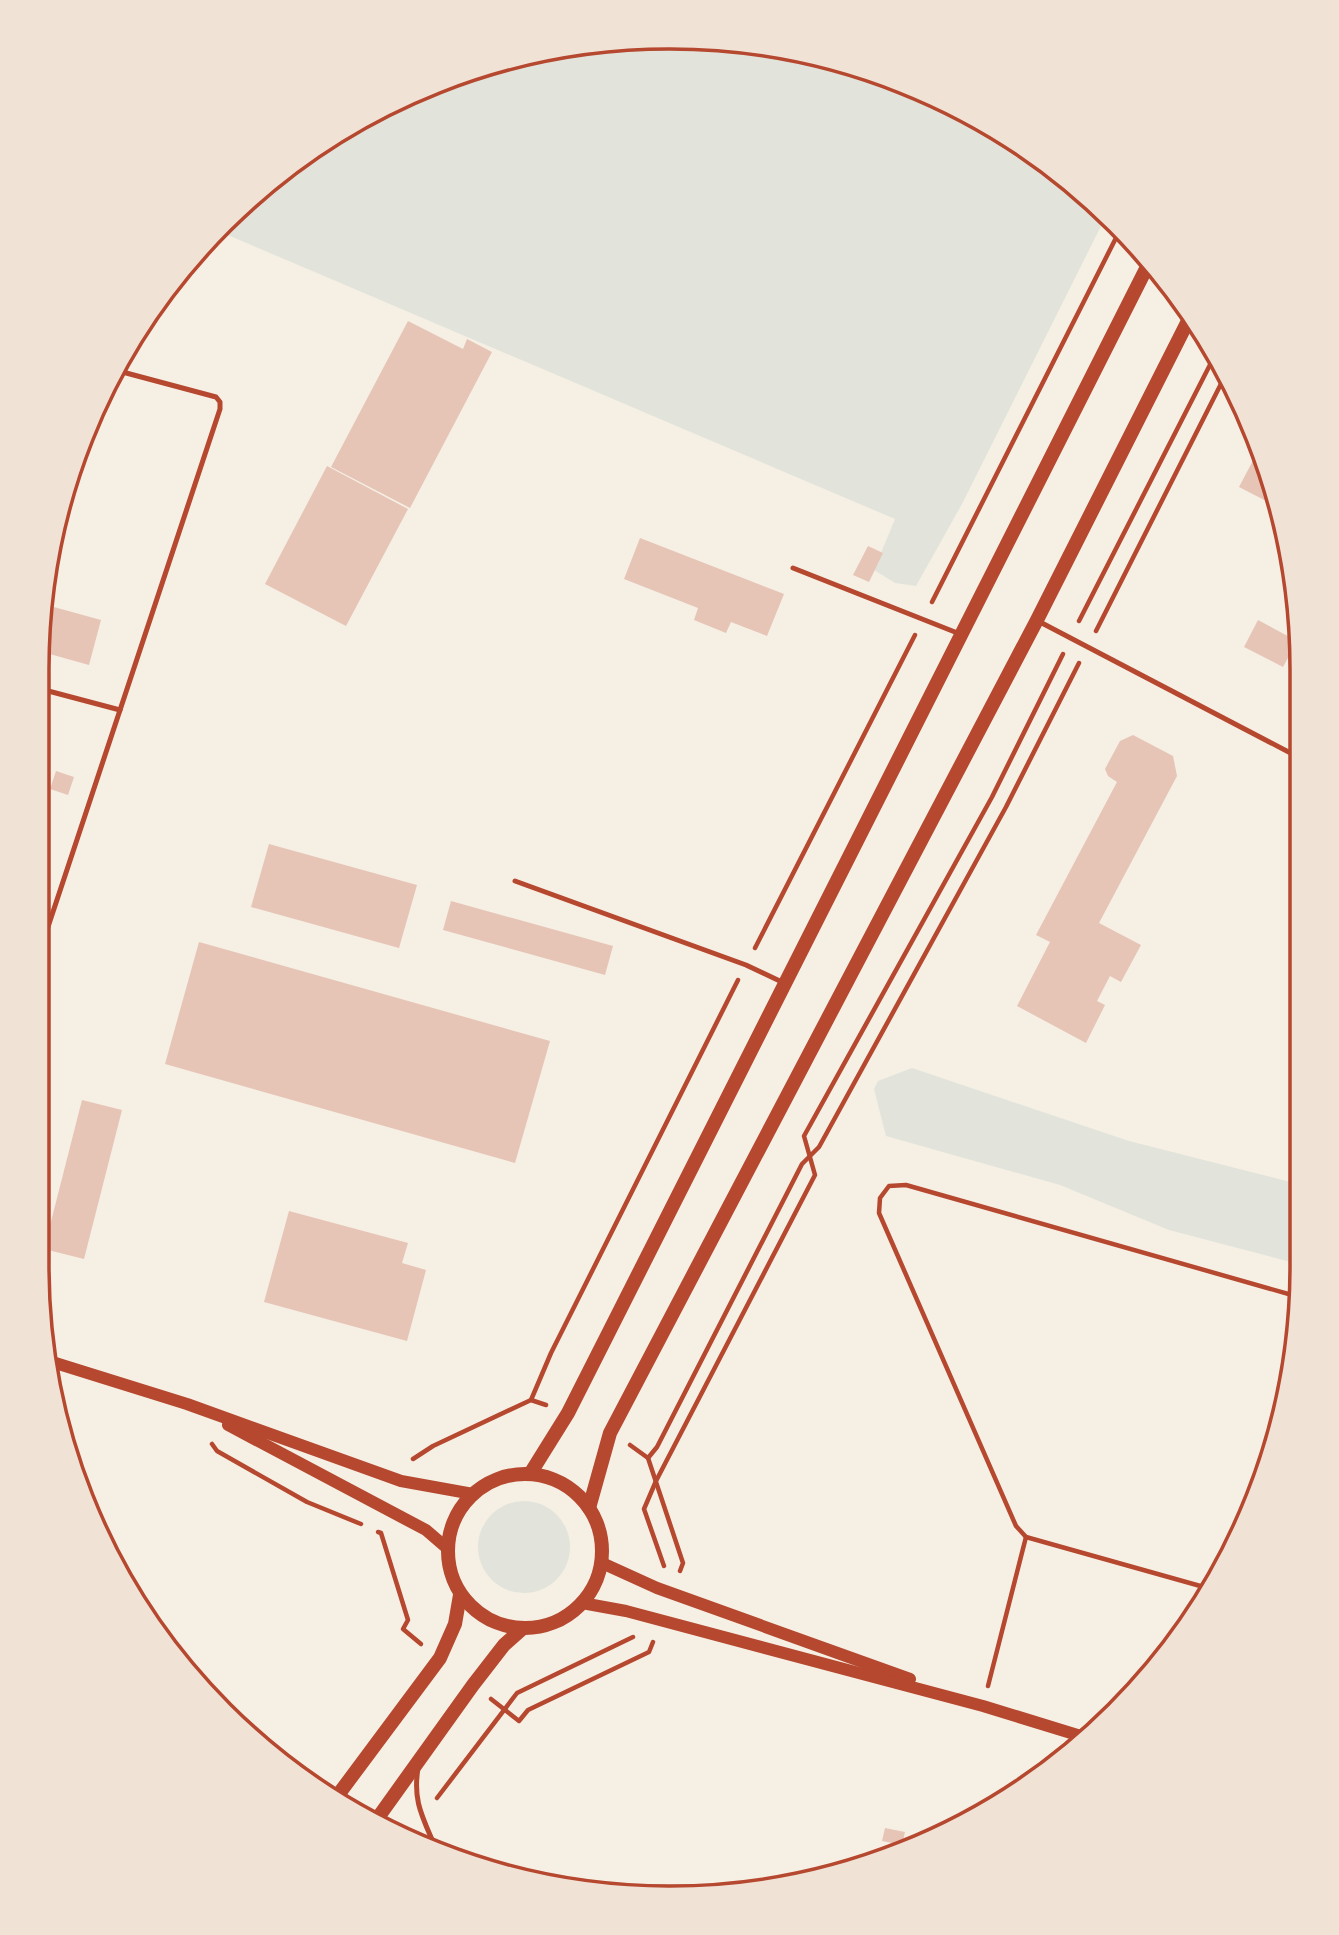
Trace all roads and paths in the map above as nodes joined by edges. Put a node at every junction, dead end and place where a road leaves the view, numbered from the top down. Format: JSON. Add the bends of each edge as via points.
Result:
{"nodes":[{"id":1,"x":1116,"y":239,"type":"edge"},
{"id":2,"x":1145,"y":271,"type":"edge"},
{"id":3,"x":1186,"y":326,"type":"edge"},
{"id":4,"x":1210,"y":365,"type":"edge"},
{"id":5,"x":125,"y":373,"type":"edge"},
{"id":6,"x":1221,"y":385,"type":"edge"},
{"id":7,"x":793,"y":568,"type":"dead end"},
{"id":8,"x":923,"y":620,"type":"junction"},
{"id":9,"x":1037,"y":620,"type":"junction"},
{"id":10,"x":960,"y":634,"type":"junction"},
{"id":11,"x":1071,"y":638,"type":"junction"},
{"id":12,"x":1088,"y":646,"type":"junction"},
{"id":13,"x":49,"y":691,"type":"edge"},
{"id":14,"x":120,"y":710,"type":"junction"},
{"id":15,"x":1290,"y":753,"type":"edge"},
{"id":16,"x":515,"y":881,"type":"dead end"},
{"id":17,"x":49,"y":924,"type":"edge"},
{"id":18,"x":746,"y":965,"type":"junction"},
{"id":19,"x":784,"y":983,"type":"junction"},
{"id":20,"x":810,"y":1156,"type":"junction"},
{"id":21,"x":1289,"y":1294,"type":"edge"},
{"id":22,"x":57,"y":1363,"type":"edge"},
{"id":23,"x":531,"y":1400,"type":"dead end"},
{"id":24,"x":187,"y":1404,"type":"junction"},
{"id":25,"x":209,"y":1439,"type":"dead end"},
{"id":26,"x":648,"y":1458,"type":"dead end"},
{"id":27,"x":530,"y":1474,"type":"junction"},
{"id":28,"x":473,"y":1494,"type":"junction"},
{"id":29,"x":589,"y":1508,"type":"junction"},
{"id":30,"x":1026,"y":1537,"type":"junction"},
{"id":31,"x":447,"y":1549,"type":"junction"},
{"id":32,"x":602,"y":1563,"type":"junction"},
{"id":33,"x":1200,"y":1586,"type":"edge"},
{"id":34,"x":657,"y":1588,"type":"junction"},
{"id":35,"x":460,"y":1595,"type":"junction"},
{"id":36,"x":582,"y":1603,"type":"junction"},
{"id":37,"x":645,"y":1617,"type":"junction"},
{"id":38,"x":403,"y":1629,"type":"dead end"},
{"id":39,"x":522,"y":1629,"type":"junction"},
{"id":40,"x":649,"y":1652,"type":"dead end"},
{"id":41,"x":983,"y":1706,"type":"junction"},
{"id":42,"x":519,"y":1721,"type":"dead end"},
{"id":43,"x":1076,"y":1735,"type":"edge"},
{"id":44,"x":420,"y":1759,"type":"junction"},
{"id":45,"x":341,"y":1791,"type":"edge"},
{"id":46,"x":380,"y":1814,"type":"edge"},
{"id":47,"x":422,"y":1817,"type":"junction"},
{"id":48,"x":432,"y":1839,"type":"edge"}],
"edges":[{"from":1,"to":8,"type":"path"},
{"from":2,"to":10,"type":"main road"},
{"from":3,"to":9,"type":"main road"},
{"from":4,"to":11,"type":"path"},
{"from":5,"to":14,"type":"lane","via":[[216,397],[220,409]]},
{"from":6,"to":12,"type":"path"},
{"from":7,"to":8,"type":"lane"},
{"from":8,"to":10,"type":"lane"},
{"from":8,"to":18,"type":"path"},
{"from":9,"to":11,"type":"lane"},
{"from":9,"to":29,"type":"main road","via":[[610,1433]]},
{"from":10,"to":19,"type":"main road"},
{"from":11,"to":12,"type":"lane"},
{"from":11,"to":20,"type":"path","via":[[992,797],[804,1136]]},
{"from":12,"to":15,"type":"lane"},
{"from":12,"to":20,"type":"path","via":[[1006,807]]},
{"from":13,"to":14,"type":"lane"},
{"from":14,"to":17,"type":"lane"},
{"from":16,"to":18,"type":"lane"},
{"from":18,"to":19,"type":"lane"},
{"from":18,"to":23,"type":"path"},
{"from":19,"to":27,"type":"main road","via":[[568,1413]]},
{"from":20,"to":26,"type":"path"},
{"from":20,"to":34,"type":"path","via":[[816,1175],[644,1508],[665,1568]]},
{"from":21,"to":30,"type":"path","via":[[906,1185],[889,1186],[880,1198],[879,1213],[1016,1525]]},
{"from":22,"to":24,"type":"street"},
{"from":24,"to":28,"type":"street","via":[[401,1481]]},
{"from":24,"to":31,"type":"street","via":[[426,1530]]},
{"from":25,"to":38,"type":"path","via":[[217,1451],[307,1502],[381,1533],[408,1620]]},
{"from":27,"to":28,"type":"main road","via":[[499,1478]]},
{"from":27,"to":29,"type":"main road","via":[[564,1485]]},
{"from":28,"to":31,"type":"main road","via":[[454,1519]]},
{"from":29,"to":32,"type":"main road","via":[[601,1534]]},
{"from":30,"to":33,"type":"path"},
{"from":30,"to":41,"type":"path"},
{"from":31,"to":35,"type":"main road"},
{"from":32,"to":34,"type":"street"},
{"from":32,"to":36,"type":"main road","via":[[595,1585]]},
{"from":34,"to":41,"type":"street"},
{"from":35,"to":39,"type":"main road","via":[[487,1619]]},
{"from":35,"to":45,"type":"main road","via":[[455,1624],[440,1658]]},
{"from":36,"to":37,"type":"street"},
{"from":36,"to":39,"type":"main road","via":[[565,1617]]},
{"from":37,"to":41,"type":"street"},
{"from":37,"to":47,"type":"path","via":[[636,1636],[517,1693]]},
{"from":39,"to":44,"type":"main road","via":[[504,1645]]},
{"from":40,"to":42,"type":"path","via":[[528,1710]]},
{"from":41,"to":43,"type":"street"},
{"from":44,"to":46,"type":"main road"},
{"from":44,"to":47,"type":"lane","via":[[415,1788]]},
{"from":47,"to":48,"type":"lane"}]}
